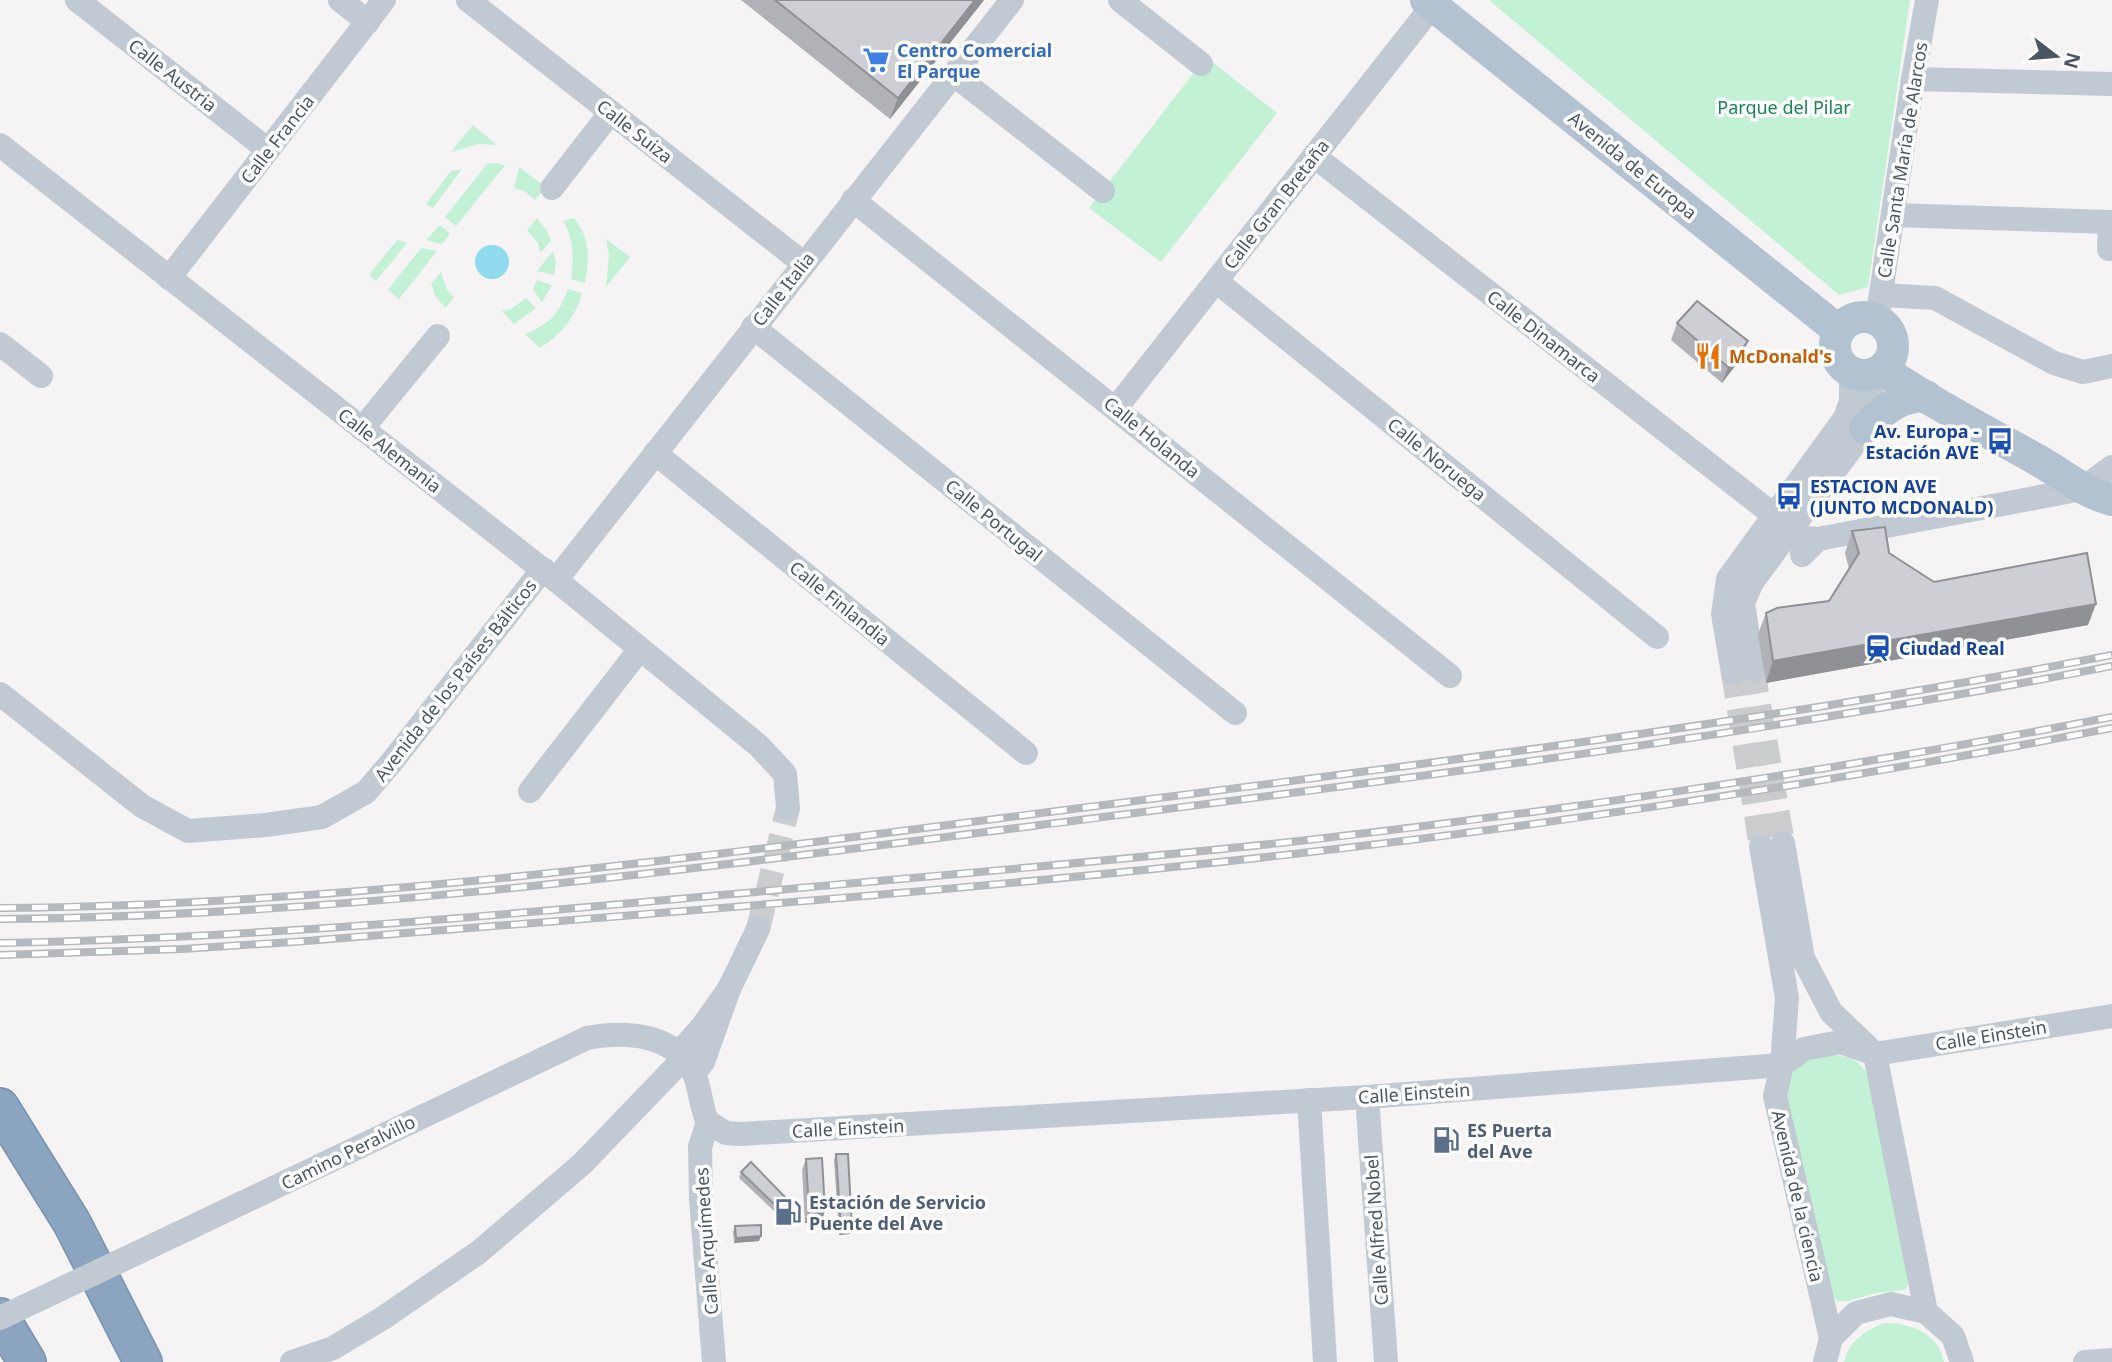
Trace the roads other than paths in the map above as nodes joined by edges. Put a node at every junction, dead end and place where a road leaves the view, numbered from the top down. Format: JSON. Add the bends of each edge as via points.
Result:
{"nodes":[{"id":1,"x":77,"y":0,"type":"edge"},
{"id":2,"x":340,"y":0,"type":"edge"},
{"id":3,"x":384,"y":0,"type":"edge"},
{"id":4,"x":468,"y":0,"type":"edge"},
{"id":5,"x":1012,"y":0,"type":"edge"},
{"id":6,"x":1120,"y":0,"type":"edge"},
{"id":7,"x":1927,"y":0,"type":"edge"},
{"id":8,"x":1437,"y":1,"type":"edge"},
{"id":9,"x":368,"y":22,"type":"junction"},
{"id":10,"x":1201,"y":64,"type":"dead end"},
{"id":11,"x":953,"y":74,"type":"junction"},
{"id":12,"x":1913,"y":79,"type":"junction"},
{"id":13,"x":2112,"y":84,"type":"edge"},
{"id":14,"x":611,"y":112,"type":"junction"},
{"id":15,"x":0,"y":145,"type":"edge"},
{"id":16,"x":268,"y":150,"type":"junction"},
{"id":17,"x":1314,"y":156,"type":"junction"},
{"id":18,"x":552,"y":188,"type":"dead end"},
{"id":19,"x":1103,"y":191,"type":"dead end"},
{"id":20,"x":853,"y":200,"type":"junction"},
{"id":21,"x":1893,"y":215,"type":"junction"},
{"id":22,"x":2112,"y":249,"type":"edge"},
{"id":23,"x":803,"y":263,"type":"junction"},
{"id":24,"x":169,"y":278,"type":"junction"},
{"id":25,"x":1216,"y":281,"type":"junction"},
{"id":26,"x":1862,"y":316,"type":"junction"},
{"id":27,"x":753,"y":327,"type":"junction"},
{"id":28,"x":438,"y":336,"type":"dead end"},
{"id":29,"x":0,"y":344,"type":"edge"},
{"id":30,"x":2112,"y":366,"type":"edge"},
{"id":31,"x":1869,"y":372,"type":"junction"},
{"id":32,"x":41,"y":376,"type":"dead end"},
{"id":33,"x":1926,"y":396,"type":"junction"},
{"id":34,"x":1116,"y":408,"type":"junction"},
{"id":35,"x":1866,"y":428,"type":"junction"},
{"id":36,"x":362,"y":429,"type":"junction"},
{"id":37,"x":655,"y":453,"type":"junction"},
{"id":38,"x":2112,"y":467,"type":"edge"},
{"id":39,"x":2102,"y":496,"type":"edge"},
{"id":40,"x":1796,"y":531,"type":"junction"},
{"id":41,"x":549,"y":575,"type":"junction"},
{"id":42,"x":1657,"y":637,"type":"dead end"},
{"id":43,"x":640,"y":649,"type":"junction"},
{"id":44,"x":1743,"y":672,"type":"tunnel mouth"},
{"id":45,"x":1450,"y":676,"type":"dead end"},
{"id":46,"x":0,"y":694,"type":"edge"},
{"id":47,"x":1234,"y":713,"type":"dead end"},
{"id":48,"x":1026,"y":753,"type":"dead end"},
{"id":49,"x":530,"y":791,"type":"dead end"},
{"id":50,"x":788,"y":808,"type":"tunnel mouth"},
{"id":51,"x":758,"y":929,"type":"tunnel mouth"},
{"id":52,"x":2112,"y":1016,"type":"edge"},
{"id":53,"x":1875,"y":1054,"type":"junction"},
{"id":54,"x":685,"y":1062,"type":"junction"},
{"id":55,"x":1782,"y":1065,"type":"junction"},
{"id":56,"x":1367,"y":1097,"type":"junction"},
{"id":57,"x":1309,"y":1100,"type":"junction"},
{"id":58,"x":0,"y":1107,"type":"edge"},
{"id":59,"x":708,"y":1122,"type":"junction"},
{"id":60,"x":1926,"y":1312,"type":"junction"},
{"id":61,"x":0,"y":1317,"type":"edge"},
{"id":62,"x":1828,"y":1350,"type":"edge"},
{"id":63,"x":2112,"y":1360,"type":"edge"},
{"id":64,"x":27,"y":1362,"type":"edge"},
{"id":65,"x":143,"y":1362,"type":"edge"},
{"id":66,"x":292,"y":1362,"type":"edge"},
{"id":67,"x":714,"y":1362,"type":"edge"},
{"id":68,"x":1325,"y":1362,"type":"edge"},
{"id":69,"x":1385,"y":1362,"type":"edge"},
{"id":70,"x":1962,"y":1362,"type":"edge"},
{"id":71,"x":2085,"y":1362,"type":"edge"}],
"edges":[{"from":1,"to":16,"type":"street","name":"Calle Austria"},
{"from":2,"to":9,"type":"street"},
{"from":3,"to":9,"type":"street","name":"Calle Francia"},
{"from":4,"to":14,"type":"street","name":"Calle Suiza"},
{"from":5,"to":11,"type":"street","name":"Calle Italia"},
{"from":6,"to":10,"type":"street"},
{"from":7,"to":12,"type":"street","name":"Calle Santa María de Alarcos"},
{"from":8,"to":17,"type":"street","name":"Calle Gran Bretaña"},
{"from":8,"to":26,"type":"main road","name":"Avenida de Europa"},
{"from":9,"to":16,"type":"street","name":"Calle Francia"},
{"from":11,"to":19,"type":"street"},
{"from":11,"to":20,"type":"street","name":"Calle Italia"},
{"from":12,"to":13,"type":"street"},
{"from":12,"to":21,"type":"street","name":"Calle Santa María de Alarcos"},
{"from":14,"to":18,"type":"street"},
{"from":14,"to":23,"type":"street","name":"Calle Suiza"},
{"from":15,"to":24,"type":"street","name":"Calle Alemania"},
{"from":16,"to":24,"type":"street","name":"Calle Francia"},
{"from":17,"to":25,"type":"street","name":"Calle Gran Bretaña"},
{"from":17,"to":40,"type":"street","name":"Calle Dinamarca"},
{"from":20,"to":23,"type":"street","name":"Calle Italia"},
{"from":20,"to":34,"type":"street","name":"Calle Holanda"},
{"from":21,"to":22,"type":"street","via":[[2110,222]]},
{"from":21,"to":26,"type":"street","name":"Calle Santa María de Alarcos"},
{"from":23,"to":27,"type":"street","name":"Calle Italia"},
{"from":24,"to":36,"type":"street","name":"Calle Alemania"},
{"from":25,"to":34,"type":"street","name":"Calle Gran Bretaña"},
{"from":25,"to":42,"type":"street","name":"Calle Noruega"},
{"from":26,"to":30,"type":"street","via":[[1935,298],[2054,363],[2083,372]]},
{"from":26,"to":31,"type":"main road","via":[[1888,329],[1893,343],[1891,358]]},
{"from":26,"to":31,"type":"main road","via":[[1835,343],[1836,356],[1842,366]]},
{"from":27,"to":37,"type":"street","name":"Calle Italia"},
{"from":27,"to":47,"type":"street","name":"Calle Portugal"},
{"from":28,"to":36,"type":"street"},
{"from":29,"to":32,"type":"street"},
{"from":31,"to":33,"type":"main road"},
{"from":31,"to":35,"type":"street"},
{"from":31,"to":40,"type":"street","via":[[1851,401]]},
{"from":33,"to":35,"type":"main road","via":[[1894,403]]},
{"from":33,"to":39,"type":"main road"},
{"from":34,"to":45,"type":"street","name":"Calle Holanda"},
{"from":35,"to":40,"type":"street"},
{"from":36,"to":41,"type":"street","name":"Calle Alemania"},
{"from":37,"to":41,"type":"street","name":"Calle Italia"},
{"from":37,"to":48,"type":"street","name":"Calle Finlandia"},
{"from":38,"to":39,"type":"street"},
{"from":39,"to":40,"type":"street"},
{"from":40,"to":44,"type":"street","via":[[1728,579],[1723,614]]},
{"from":41,"to":43,"type":"street","name":"Calle Alemania"},
{"from":41,"to":46,"type":"street","name":"Avenida de los Países Bálticos","via":[[366,792],[322,817],[188,831],[142,806]]},
{"from":43,"to":49,"type":"street"},
{"from":43,"to":50,"type":"street","name":"Calle Alemania","via":[[775,761],[785,774]]},
{"from":51,"to":54,"type":"street","via":[[729,989],[703,1062]]},
{"from":52,"to":53,"type":"street","name":"Calle Einstein"},
{"from":53,"to":55,"type":"street","name":"Calle Einstein","via":[[1840,1042],[1804,1049]]},
{"from":53,"to":55,"type":"street","name":"Avenida de la ciencia","via":[[1831,1012],[1803,958],[1772,844],[1787,998]]},
{"from":53,"to":60,"type":"street"},
{"from":54,"to":59,"type":"street"},
{"from":54,"to":61,"type":"street","name":"Camino Peralvillo","bridge":true,"via":[[666,1045],[629,1034],[587,1038]]},
{"from":54,"to":66,"type":"street","via":[[582,1164],[479,1252],[333,1348]]},
{"from":55,"to":56,"type":"street","name":"Calle Einstein"},
{"from":55,"to":62,"type":"street","name":"Avenida de la ciencia","via":[[1775,1097]]},
{"from":56,"to":57,"type":"street","name":"Calle Einstein"},
{"from":56,"to":69,"type":"street","name":"Calle Alfred Nobel"},
{"from":57,"to":59,"type":"street","name":"Calle Einstein","via":[[740,1134],[726,1133]]},
{"from":57,"to":68,"type":"street"},
{"from":58,"to":65,"type":"highway","via":[[72,1223]]},
{"from":59,"to":67,"type":"street","name":"Calle Arquímedes","via":[[700,1147],[701,1199]]},
{"from":60,"to":62,"type":"street","via":[[1891,1304],[1856,1313]]},
{"from":60,"to":70,"type":"street","via":[[1953,1336]]},
{"from":61,"to":64,"type":"highway"},
{"from":63,"to":71,"type":"street"}]}
